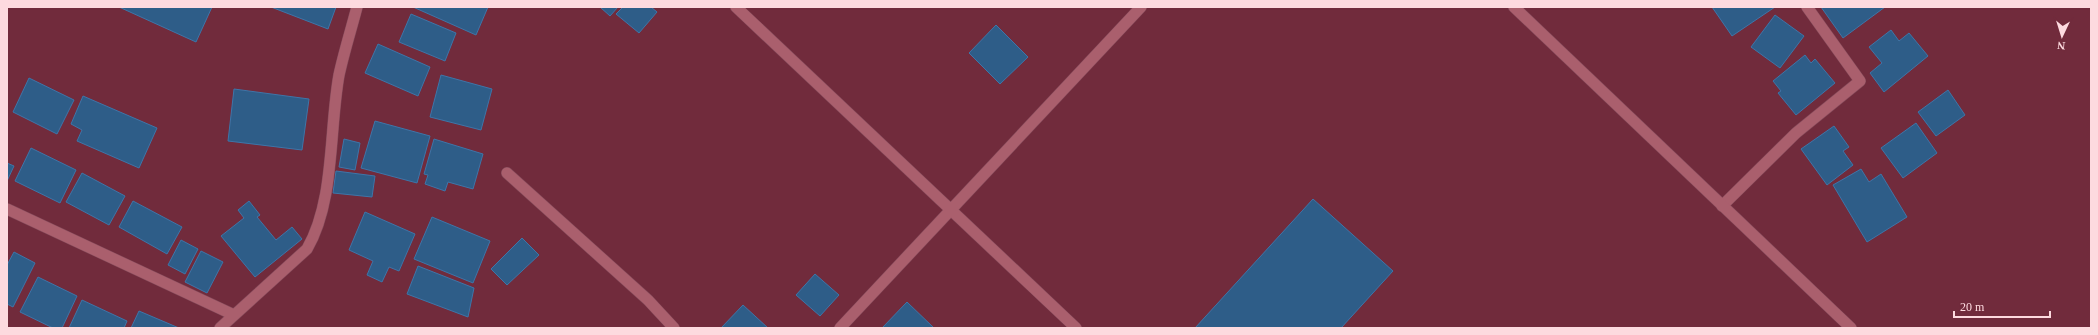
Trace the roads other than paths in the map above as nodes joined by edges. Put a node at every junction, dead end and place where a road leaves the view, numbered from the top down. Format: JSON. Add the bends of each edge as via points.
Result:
{"nodes":[{"id":1,"x":357,"y":7,"type":"edge"},
{"id":2,"x":736,"y":7,"type":"edge"},
{"id":3,"x":1141,"y":7,"type":"edge"},
{"id":4,"x":1514,"y":7,"type":"edge"},
{"id":5,"x":1807,"y":7,"type":"edge"},
{"id":6,"x":507,"y":173,"type":"dead end"},
{"id":7,"x":1722,"y":206,"type":"junction"},
{"id":8,"x":7,"y":209,"type":"edge"},
{"id":9,"x":951,"y":209,"type":"junction"},
{"id":10,"x":234,"y":315,"type":"junction"},
{"id":11,"x":220,"y":328,"type":"edge"},
{"id":12,"x":674,"y":328,"type":"edge"},
{"id":13,"x":840,"y":328,"type":"edge"},
{"id":14,"x":1076,"y":328,"type":"edge"},
{"id":15,"x":1851,"y":328,"type":"edge"}],
"edges":[{"from":1,"to":10,"type":"street","via":[[339,75],[324,203],[315,236],[307,249]]},
{"from":2,"to":9,"type":"street"},
{"from":3,"to":9,"type":"street"},
{"from":4,"to":7,"type":"street"},
{"from":5,"to":7,"type":"street","via":[[1860,81],[1796,133]]},
{"from":6,"to":12,"type":"street","via":[[648,300]]},
{"from":7,"to":15,"type":"street"},
{"from":8,"to":10,"type":"street"},
{"from":9,"to":13,"type":"street"},
{"from":9,"to":14,"type":"street"},
{"from":10,"to":11,"type":"street"}]}
